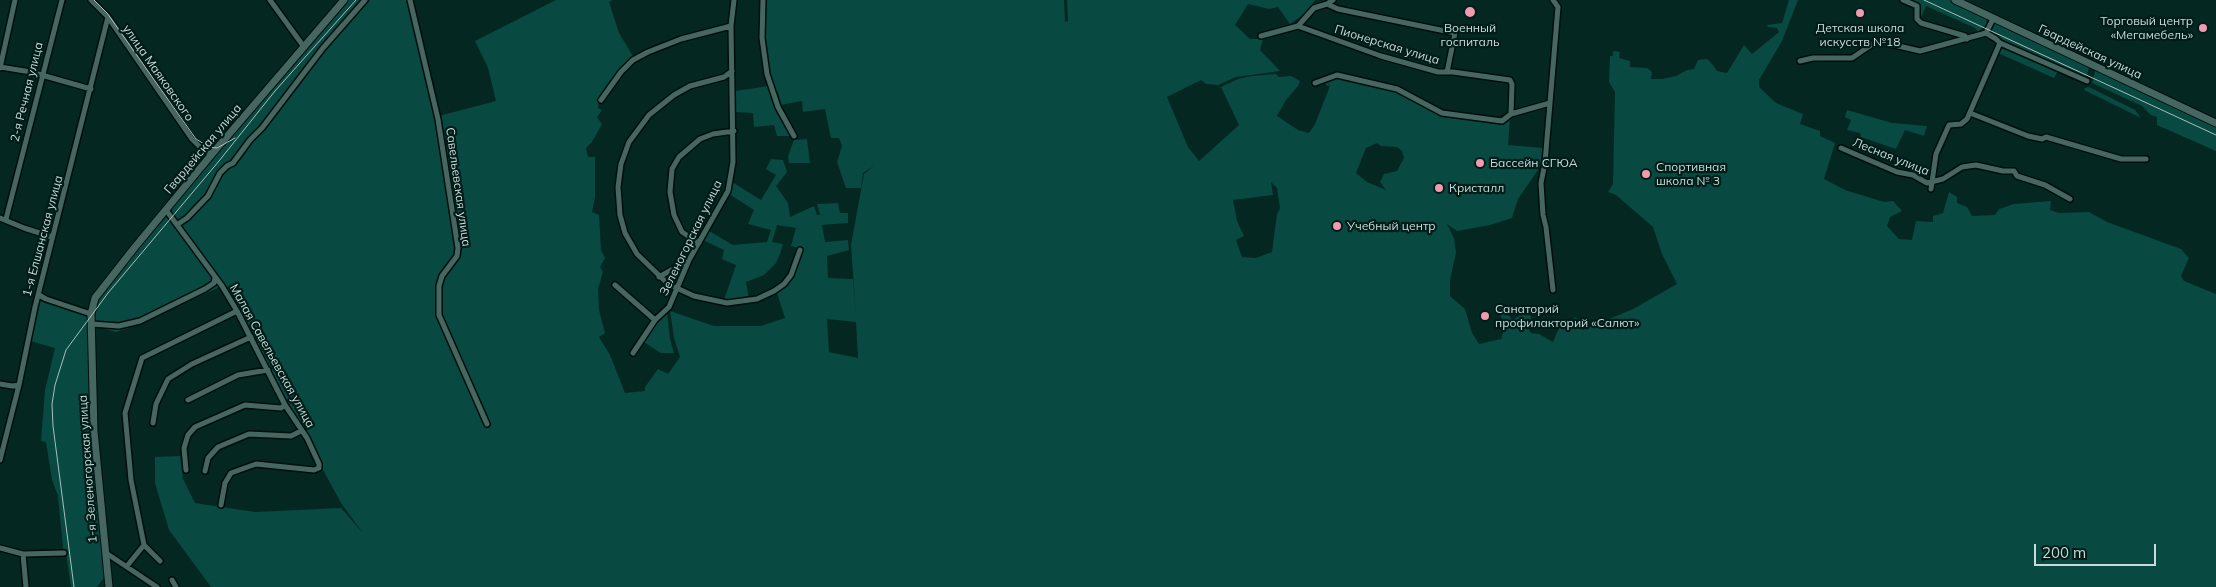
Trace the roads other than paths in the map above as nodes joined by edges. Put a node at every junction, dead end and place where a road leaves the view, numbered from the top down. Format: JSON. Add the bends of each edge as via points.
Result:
{"nodes":[{"id":1,"x":15,"y":0,"type":"edge"},
{"id":2,"x":62,"y":0,"type":"edge"},
{"id":3,"x":91,"y":0,"type":"edge"},
{"id":4,"x":270,"y":0,"type":"edge"},
{"id":5,"x":344,"y":0,"type":"edge"},
{"id":6,"x":365,"y":0,"type":"edge"},
{"id":7,"x":410,"y":0,"type":"edge"},
{"id":8,"x":734,"y":0,"type":"edge"},
{"id":9,"x":763,"y":0,"type":"edge"},
{"id":10,"x":1332,"y":0,"type":"edge"},
{"id":11,"x":1553,"y":0,"type":"edge"},
{"id":12,"x":1903,"y":0,"type":"edge"},
{"id":13,"x":1955,"y":0,"type":"edge"},
{"id":14,"x":1327,"y":4,"type":"junction"},
{"id":15,"x":108,"y":17,"type":"junction"},
{"id":16,"x":1993,"y":19,"type":"junction"},
{"id":17,"x":731,"y":26,"type":"junction"},
{"id":18,"x":1298,"y":26,"type":"junction"},
{"id":19,"x":1986,"y":33,"type":"junction"},
{"id":20,"x":1262,"y":36,"type":"dead end"},
{"id":21,"x":1967,"y":39,"type":"junction"},
{"id":22,"x":2000,"y":43,"type":"junction"},
{"id":23,"x":304,"y":47,"type":"junction"},
{"id":24,"x":1800,"y":61,"type":"dead end"},
{"id":25,"x":0,"y":67,"type":"edge"},
{"id":26,"x":732,"y":71,"type":"junction"},
{"id":27,"x":1447,"y":72,"type":"junction"},
{"id":28,"x":41,"y":76,"type":"junction"},
{"id":29,"x":2086,"y":81,"type":"dead end"},
{"id":30,"x":1315,"y":83,"type":"dead end"},
{"id":31,"x":91,"y":89,"type":"junction"},
{"id":32,"x":601,"y":100,"type":"dead end"},
{"id":33,"x":1550,"y":103,"type":"junction"},
{"id":34,"x":1970,"y":113,"type":"junction"},
{"id":35,"x":1511,"y":114,"type":"junction"},
{"id":36,"x":2216,"y":123,"type":"edge"},
{"id":37,"x":734,"y":131,"type":"junction"},
{"id":38,"x":794,"y":136,"type":"dead end"},
{"id":39,"x":1842,"y":148,"type":"dead end"},
{"id":40,"x":212,"y":154,"type":"junction"},
{"id":41,"x":2146,"y":159,"type":"dead end"},
{"id":42,"x":1933,"y":182,"type":"junction"},
{"id":43,"x":1932,"y":189,"type":"dead end"},
{"id":44,"x":2070,"y":199,"type":"dead end"},
{"id":45,"x":166,"y":210,"type":"junction"},
{"id":46,"x":3,"y":218,"type":"edge"},
{"id":47,"x":178,"y":224,"type":"junction"},
{"id":48,"x":52,"y":237,"type":"junction"},
{"id":49,"x":699,"y":243,"type":"junction"},
{"id":50,"x":800,"y":250,"type":"dead end"},
{"id":51,"x":689,"y":260,"type":"junction"},
{"id":52,"x":660,"y":277,"type":"junction"},
{"id":53,"x":215,"y":278,"type":"junction"},
{"id":54,"x":615,"y":285,"type":"dead end"},
{"id":55,"x":678,"y":289,"type":"junction"},
{"id":56,"x":1553,"y":290,"type":"dead end"},
{"id":57,"x":39,"y":295,"type":"junction"},
{"id":58,"x":237,"y":311,"type":"junction"},
{"id":59,"x":92,"y":319,"type":"junction"},
{"id":60,"x":655,"y":320,"type":"junction"},
{"id":61,"x":251,"y":337,"type":"junction"},
{"id":62,"x":633,"y":353,"type":"dead end"},
{"id":63,"x":268,"y":370,"type":"junction"},
{"id":64,"x":0,"y":384,"type":"edge"},
{"id":65,"x":19,"y":385,"type":"junction"},
{"id":66,"x":188,"y":400,"type":"dead end"},
{"id":67,"x":286,"y":405,"type":"junction"},
{"id":68,"x":153,"y":423,"type":"dead end"},
{"id":69,"x":487,"y":424,"type":"dead end"},
{"id":70,"x":301,"y":431,"type":"junction"},
{"id":71,"x":0,"y":460,"type":"edge"},
{"id":72,"x":186,"y":470,"type":"dead end"},
{"id":73,"x":205,"y":471,"type":"dead end"},
{"id":74,"x":221,"y":505,"type":"dead end"},
{"id":75,"x":144,"y":545,"type":"junction"},
{"id":76,"x":0,"y":548,"type":"edge"},
{"id":77,"x":64,"y":553,"type":"dead end"},
{"id":78,"x":106,"y":553,"type":"junction"},
{"id":79,"x":23,"y":554,"type":"junction"},
{"id":80,"x":160,"y":560,"type":"dead end"},
{"id":81,"x":127,"y":566,"type":"junction"},
{"id":82,"x":172,"y":580,"type":"dead end"},
{"id":83,"x":26,"y":587,"type":"edge"},
{"id":84,"x":109,"y":587,"type":"edge"},
{"id":85,"x":157,"y":587,"type":"edge"},
{"id":86,"x":176,"y":587,"type":"edge"}],
"edges":[{"from":1,"to":25,"type":"street"},
{"from":2,"to":28,"type":"street","name":"2-я Речная улица"},
{"from":3,"to":15,"type":"street","name":"улица Маяковского"},
{"from":4,"to":23,"type":"street"},
{"from":5,"to":23,"type":"main road","name":"Гвардейская улица"},
{"from":6,"to":47,"type":"street","via":[[233,163],[220,173],[208,196]]},
{"from":7,"to":69,"type":"street","name":"Савельевская улица","via":[[438,120],[458,248],[457,256],[442,276],[439,286],[439,315]]},
{"from":8,"to":17,"type":"street","name":"Зеленогорская улица"},
{"from":9,"to":38,"type":"street","via":[[762,38],[767,74],[778,107]]},
{"from":10,"to":14,"type":"street"},
{"from":11,"to":33,"type":"street","via":[[1558,7]]},
{"from":12,"to":21,"type":"street","via":[[1916,6],[1917,19],[1921,23]]},
{"from":13,"to":16,"type":"main road","name":"Гвардейская улица"},
{"from":14,"to":18,"type":"street","via":[[1314,8]]},
{"from":14,"to":27,"type":"street","via":[[1455,33]]},
{"from":15,"to":31,"type":"street","name":"1-я Елшанская улица"},
{"from":15,"to":40,"type":"street","name":"улица Маяковского","via":[[192,139]]},
{"from":16,"to":19,"type":"street"},
{"from":16,"to":36,"type":"main road","name":"Гвардейская улица"},
{"from":17,"to":26,"type":"street","name":"Зеленогорская улица"},
{"from":17,"to":32,"type":"street","via":[[681,39],[633,60]]},
{"from":18,"to":20,"type":"street"},
{"from":18,"to":27,"type":"street","name":"Пионерская улица","via":[[1381,56]]},
{"from":19,"to":21,"type":"street"},
{"from":19,"to":22,"type":"street"},
{"from":21,"to":24,"type":"street","via":[[1920,51],[1877,41],[1852,58]]},
{"from":22,"to":29,"type":"street"},
{"from":22,"to":34,"type":"street"},
{"from":23,"to":40,"type":"main road","name":"Гвардейская улица"},
{"from":25,"to":28,"type":"street"},
{"from":26,"to":37,"type":"street","name":"Зеленогорская улица"},
{"from":26,"to":52,"type":"street","via":[[724,77],[690,86],[660,105],[649,115],[625,150],[618,187],[622,224],[637,254]]},
{"from":27,"to":35,"type":"street","name":"Пионерская улица","via":[[1510,80]]},
{"from":28,"to":31,"type":"street"},
{"from":28,"to":46,"type":"street","name":"2-я Речная улица"},
{"from":30,"to":35,"type":"street","via":[[1337,75],[1397,89],[1442,112],[1502,121]]},
{"from":31,"to":48,"type":"street","name":"1-я Елшанская улица"},
{"from":33,"to":35,"type":"street"},
{"from":33,"to":56,"type":"street","via":[[1541,183]]},
{"from":34,"to":41,"type":"street","via":[[2028,136],[2042,139],[2046,136],[2122,159]]},
{"from":34,"to":42,"type":"street","via":[[1961,124],[1949,126],[1936,154]]},
{"from":37,"to":49,"type":"street","name":"Зеленогорская улица","via":[[734,162],[728,191]]},
{"from":37,"to":49,"type":"street","via":[[700,139],[678,157],[672,169],[670,192],[674,215],[682,232]]},
{"from":39,"to":42,"type":"street","name":"Лесная улица","via":[[1897,172],[1913,175],[1927,183]]},
{"from":40,"to":45,"type":"main road","name":"Гвардейская улица"},
{"from":42,"to":43,"type":"street"},
{"from":42,"to":44,"type":"street","name":"Лесная улица","via":[[1976,165],[2014,171],[2017,176],[2045,185]]},
{"from":45,"to":47,"type":"street","name":"Малая Савельевская улица"},
{"from":45,"to":59,"type":"main road","name":"Гвардейская улица","via":[[100,292],[92,305]]},
{"from":46,"to":48,"type":"street"},
{"from":47,"to":53,"type":"street","name":"Малая Савельевская улица"},
{"from":48,"to":57,"type":"street","name":"1-я Елшанская улица"},
{"from":49,"to":51,"type":"street","name":"Зеленогорская улица"},
{"from":50,"to":55,"type":"street","via":[[791,275],[784,284],[757,299],[727,303],[709,301]]},
{"from":51,"to":52,"type":"street"},
{"from":51,"to":55,"type":"street","name":"Зеленогорская улица"},
{"from":52,"to":55,"type":"street"},
{"from":53,"to":58,"type":"street","name":"Малая Савельевская улица"},
{"from":53,"to":59,"type":"street","via":[[214,283],[205,289],[140,321],[120,326]]},
{"from":54,"to":60,"type":"street"},
{"from":55,"to":60,"type":"street","name":"Зеленогорская улица","via":[[668,307]]},
{"from":57,"to":59,"type":"street"},
{"from":57,"to":65,"type":"street","name":"1-я Елшанская улица"},
{"from":58,"to":61,"type":"street","name":"Малая Савельевская улица"},
{"from":58,"to":75,"type":"street","via":[[142,358],[124,413],[131,480]]},
{"from":59,"to":78,"type":"main road","name":"1-я Зеленогорская улица","via":[[94,431]]},
{"from":60,"to":62,"type":"street","name":"Зеленогорская улица"},
{"from":61,"to":63,"type":"street","name":"Малая Савельевская улица"},
{"from":61,"to":68,"type":"street","via":[[192,364],[168,379],[156,404]]},
{"from":63,"to":66,"type":"street","via":[[238,375]]},
{"from":63,"to":67,"type":"street","name":"Малая Савельевская улица"},
{"from":64,"to":65,"type":"street"},
{"from":65,"to":71,"type":"street","name":"1-я Елшанская улица"},
{"from":67,"to":70,"type":"street","name":"Малая Савельевская улица"},
{"from":67,"to":72,"type":"street","via":[[281,408],[245,405],[195,426],[184,448]]},
{"from":70,"to":73,"type":"street","via":[[291,436],[249,434],[218,447],[208,458]]},
{"from":70,"to":74,"type":"street","name":"Малая Савельевская улица","via":[[319,468],[249,465],[227,478]]},
{"from":75,"to":80,"type":"street"},
{"from":75,"to":81,"type":"street"},
{"from":76,"to":79,"type":"street"},
{"from":77,"to":79,"type":"street"},
{"from":78,"to":81,"type":"street","name":"1-я Зеленогорская улица"},
{"from":78,"to":84,"type":"main road","name":"1-я Зеленогорская улица"},
{"from":79,"to":83,"type":"street"},
{"from":81,"to":85,"type":"street","name":"1-я Зеленогорская улица"},
{"from":82,"to":86,"type":"street"}]}
